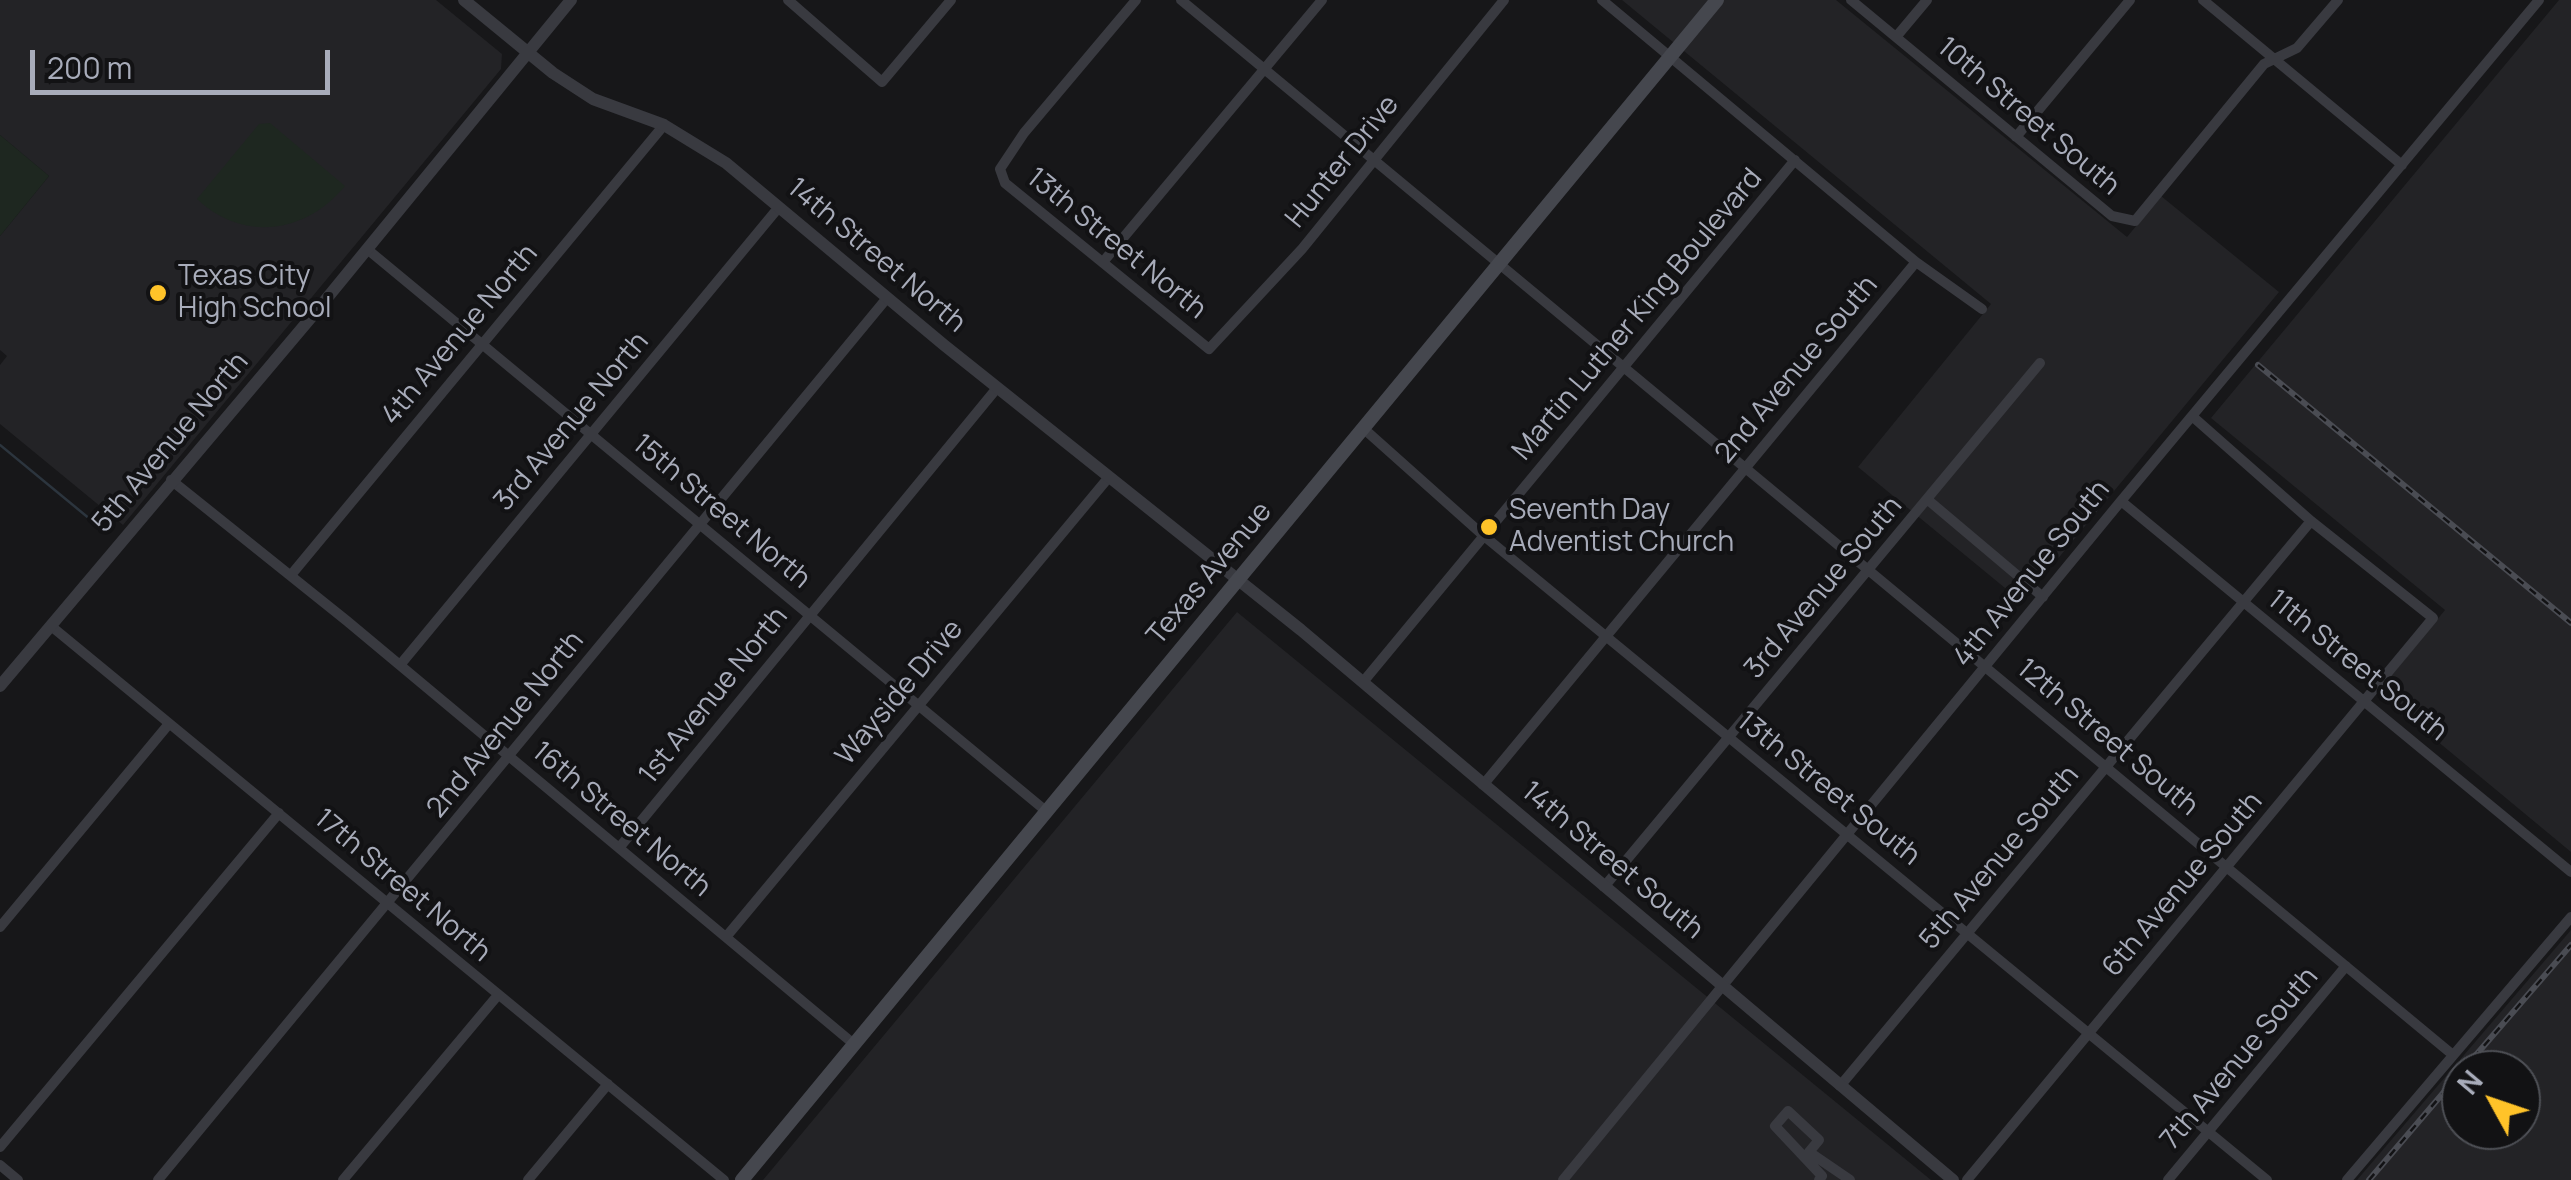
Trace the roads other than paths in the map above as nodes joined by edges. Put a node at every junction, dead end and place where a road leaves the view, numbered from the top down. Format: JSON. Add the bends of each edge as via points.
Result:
{"nodes":[{"id":1,"x":464,"y":0,"type":"edge"},
{"id":2,"x":570,"y":0,"type":"edge"},
{"id":3,"x":788,"y":0,"type":"edge"},
{"id":4,"x":951,"y":0,"type":"edge"},
{"id":5,"x":1136,"y":0,"type":"edge"},
{"id":6,"x":1181,"y":0,"type":"edge"},
{"id":7,"x":1322,"y":0,"type":"edge"},
{"id":8,"x":1504,"y":0,"type":"edge"},
{"id":9,"x":1602,"y":0,"type":"edge"},
{"id":10,"x":1717,"y":0,"type":"edge"},
{"id":11,"x":1851,"y":0,"type":"edge"},
{"id":12,"x":1926,"y":0,"type":"edge"},
{"id":13,"x":2130,"y":0,"type":"edge"},
{"id":14,"x":2203,"y":0,"type":"edge"},
{"id":15,"x":2338,"y":0,"type":"edge"},
{"id":16,"x":2539,"y":0,"type":"edge"},
{"id":17,"x":1896,"y":37,"type":"junction"},
{"id":18,"x":528,"y":52,"type":"junction"},
{"id":19,"x":1670,"y":57,"type":"junction"},
{"id":20,"x":2274,"y":59,"type":"junction"},
{"id":21,"x":1264,"y":69,"type":"junction"},
{"id":22,"x":664,"y":125,"type":"junction"},
{"id":23,"x":2016,"y":137,"type":"junction"},
{"id":24,"x":1374,"y":160,"type":"junction"},
{"id":25,"x":1795,"y":160,"type":"junction"},
{"id":26,"x":2402,"y":165,"type":"junction"},
{"id":27,"x":779,"y":208,"type":"junction"},
{"id":28,"x":367,"y":249,"type":"junction"},
{"id":29,"x":1103,"y":262,"type":"junction"},
{"id":30,"x":1916,"y":262,"type":"junction"},
{"id":31,"x":1500,"y":264,"type":"junction"},
{"id":32,"x":887,"y":298,"type":"junction"},
{"id":33,"x":1982,"y":309,"type":"dead end"},
{"id":34,"x":482,"y":344,"type":"junction"},
{"id":35,"x":1211,"y":347,"type":"joint"},
{"id":36,"x":2040,"y":363,"type":"dead end"},
{"id":37,"x":1624,"y":367,"type":"junction"},
{"id":38,"x":997,"y":388,"type":"junction"},
{"id":39,"x":2192,"y":416,"type":"junction"},
{"id":40,"x":1364,"y":428,"type":"junction"},
{"id":41,"x":591,"y":434,"type":"junction"},
{"id":42,"x":1746,"y":468,"type":"junction"},
{"id":43,"x":1109,"y":478,"type":"junction"},
{"id":44,"x":171,"y":480,"type":"junction"},
{"id":45,"x":1928,"y":500,"type":"junction"},
{"id":46,"x":2121,"y":501,"type":"junction"},
{"id":47,"x":2311,"y":521,"type":"junction"},
{"id":48,"x":700,"y":524,"type":"junction"},
{"id":49,"x":1484,"y":536,"type":"junction"},
{"id":50,"x":1868,"y":569,"type":"junction"},
{"id":51,"x":292,"y":575,"type":"junction"},
{"id":52,"x":1237,"y":580,"type":"junction"},
{"id":53,"x":2043,"y":597,"type":"junction"},
{"id":54,"x":2243,"y":602,"type":"junction"},
{"id":55,"x":809,"y":615,"type":"junction"},
{"id":56,"x":51,"y":626,"type":"junction"},
{"id":57,"x":1606,"y":636,"type":"junction"},
{"id":58,"x":400,"y":665,"type":"junction"},
{"id":59,"x":1986,"y":666,"type":"junction"},
{"id":60,"x":1363,"y":682,"type":"junction"},
{"id":61,"x":0,"y":686,"type":"edge"},
{"id":62,"x":2364,"y":702,"type":"junction"},
{"id":63,"x":918,"y":705,"type":"junction"},
{"id":64,"x":168,"y":725,"type":"junction"},
{"id":65,"x":1728,"y":737,"type":"junction"},
{"id":66,"x":510,"y":756,"type":"junction"},
{"id":67,"x":2106,"y":766,"type":"junction"},
{"id":68,"x":1483,"y":785,"type":"junction"},
{"id":69,"x":1046,"y":811,"type":"junction"},
{"id":70,"x":279,"y":813,"type":"junction"},
{"id":71,"x":1848,"y":835,"type":"junction"},
{"id":72,"x":619,"y":848,"type":"junction"},
{"id":73,"x":2227,"y":867,"type":"junction"},
{"id":74,"x":2568,"y":869,"type":"edge"},
{"id":75,"x":1604,"y":887,"type":"junction"},
{"id":76,"x":388,"y":904,"type":"junction"},
{"id":77,"x":2571,"y":917,"type":"edge"},
{"id":78,"x":0,"y":927,"type":"edge"},
{"id":79,"x":1967,"y":933,"type":"junction"},
{"id":80,"x":726,"y":937,"type":"junction"},
{"id":81,"x":2346,"y":966,"type":"junction"},
{"id":82,"x":1722,"y":988,"type":"junction"},
{"id":83,"x":498,"y":995,"type":"junction"},
{"id":84,"x":2089,"y":1033,"type":"junction"},
{"id":85,"x":855,"y":1044,"type":"junction"},
{"id":86,"x":2448,"y":1050,"type":"edge"},
{"id":87,"x":2458,"y":1050,"type":"edge"},
{"id":88,"x":2441,"y":1070,"type":"edge"},
{"id":89,"x":608,"y":1084,"type":"junction"},
{"id":90,"x":1840,"y":1086,"type":"junction"},
{"id":91,"x":2208,"y":1132,"type":"junction"},
{"id":92,"x":0,"y":1147,"type":"edge"},
{"id":93,"x":0,"y":1166,"type":"edge"},
{"id":94,"x":18,"y":1180,"type":"edge"},
{"id":95,"x":158,"y":1180,"type":"edge"},
{"id":96,"x":343,"y":1180,"type":"edge"},
{"id":97,"x":528,"y":1180,"type":"edge"},
{"id":98,"x":724,"y":1180,"type":"edge"},
{"id":99,"x":742,"y":1180,"type":"edge"},
{"id":100,"x":1563,"y":1180,"type":"edge"},
{"id":101,"x":1819,"y":1180,"type":"edge"},
{"id":102,"x":1850,"y":1180,"type":"edge"},
{"id":103,"x":1953,"y":1180,"type":"edge"},
{"id":104,"x":1967,"y":1180,"type":"edge"},
{"id":105,"x":2168,"y":1180,"type":"edge"},
{"id":106,"x":2268,"y":1180,"type":"edge"},
{"id":107,"x":2347,"y":1180,"type":"edge"}],
"edges":[{"from":1,"to":18,"type":"street","name":"14th Street North"},
{"from":2,"to":18,"type":"street","name":"5th Avenue North"},
{"from":3,"to":4,"type":"street","via":[[882,82]]},
{"from":5,"to":29,"type":"street","name":"13th Street North","via":[[1001,167],[1005,182]]},
{"from":6,"to":21,"type":"street","name":"12th Street South"},
{"from":7,"to":21,"type":"street"},
{"from":8,"to":24,"type":"street","name":"Hunter Drive"},
{"from":9,"to":19,"type":"street"},
{"from":10,"to":19,"type":"main road","name":"Texas Avenue"},
{"from":11,"to":17,"type":"street","name":"10th Street South"},
{"from":12,"to":17,"type":"street"},
{"from":13,"to":23,"type":"street"},
{"from":14,"to":20,"type":"street"},
{"from":15,"to":20,"type":"street","via":[[2297,48]]},
{"from":16,"to":26,"type":"street","name":"4th Avenue South"},
{"from":17,"to":23,"type":"street","name":"10th Street South"},
{"from":18,"to":22,"type":"street","name":"14th Street North","via":[[593,100]]},
{"from":18,"to":28,"type":"street","name":"5th Avenue North"},
{"from":19,"to":25,"type":"street"},
{"from":19,"to":31,"type":"main road","name":"Texas Avenue"},
{"from":20,"to":23,"type":"street","name":"10th Street South","via":[[2135,221],[2112,216]]},
{"from":20,"to":26,"type":"street"},
{"from":21,"to":24,"type":"street","name":"12th Street South"},
{"from":21,"to":29,"type":"street"},
{"from":22,"to":27,"type":"street","name":"14th Street North","via":[[726,163]]},
{"from":22,"to":34,"type":"street","name":"4th Avenue North"},
{"from":24,"to":31,"type":"street","name":"12th Street South"},
{"from":24,"to":35,"type":"street","name":"Hunter Drive"},
{"from":25,"to":30,"type":"street"},
{"from":25,"to":37,"type":"street","name":"Martin Luther King Boulevard"},
{"from":26,"to":39,"type":"street","name":"4th Avenue South"},
{"from":27,"to":32,"type":"street","name":"14th Street North"},
{"from":27,"to":41,"type":"street","name":"3rd Avenue North"},
{"from":28,"to":34,"type":"street","name":"15th Street North"},
{"from":28,"to":44,"type":"street","name":"5th Avenue North"},
{"from":29,"to":35,"type":"street","name":"13th Street North"},
{"from":30,"to":33,"type":"street"},
{"from":30,"to":42,"type":"street","name":"2nd Avenue South"},
{"from":31,"to":37,"type":"street","name":"12th Street South"},
{"from":31,"to":40,"type":"main road","name":"Texas Avenue"},
{"from":32,"to":38,"type":"street","name":"14th Street North"},
{"from":32,"to":48,"type":"street","name":"2nd Avenue North"},
{"from":34,"to":41,"type":"street","name":"15th Street North"},
{"from":34,"to":51,"type":"street","name":"4th Avenue North"},
{"from":36,"to":45,"type":"street","name":"3rd Avenue South"},
{"from":37,"to":42,"type":"street","name":"12th Street South"},
{"from":37,"to":49,"type":"street","name":"Martin Luther King Boulevard"},
{"from":38,"to":43,"type":"street","name":"14th Street North"},
{"from":38,"to":55,"type":"street","name":"1st Avenue North"},
{"from":39,"to":46,"type":"street","name":"4th Avenue South"},
{"from":39,"to":47,"type":"street"},
{"from":40,"to":49,"type":"street","name":"13th Street South"},
{"from":40,"to":52,"type":"main road","name":"Texas Avenue"},
{"from":41,"to":48,"type":"street","name":"15th Street North"},
{"from":41,"to":58,"type":"street","name":"3rd Avenue North"},
{"from":42,"to":50,"type":"street","name":"12th Street South"},
{"from":42,"to":57,"type":"street","name":"2nd Avenue South"},
{"from":43,"to":52,"type":"street","name":"14th Street North"},
{"from":43,"to":63,"type":"street","name":"Wayside Drive"},
{"from":44,"to":51,"type":"street","name":"16th Street North"},
{"from":44,"to":56,"type":"street","name":"5th Avenue North"},
{"from":45,"to":50,"type":"street","name":"3rd Avenue South"},
{"from":45,"to":53,"type":"street"},
{"from":46,"to":53,"type":"street","name":"4th Avenue South"},
{"from":46,"to":54,"type":"street","name":"11th Street South"},
{"from":47,"to":54,"type":"street","name":"5th Avenue South"},
{"from":47,"to":62,"type":"street","name":"6th Avenue South","via":[[2433,618]]},
{"from":48,"to":55,"type":"street","name":"15th Street North"},
{"from":48,"to":66,"type":"street","name":"2nd Avenue North"},
{"from":49,"to":57,"type":"street","name":"13th Street South"},
{"from":49,"to":60,"type":"street","name":"Martin Luther King Boulevard"},
{"from":50,"to":59,"type":"street","name":"12th Street South"},
{"from":50,"to":65,"type":"street","name":"3rd Avenue South"},
{"from":51,"to":58,"type":"street","name":"16th Street North"},
{"from":52,"to":60,"type":"street","name":"14th Street South"},
{"from":52,"to":69,"type":"main road","name":"Texas Avenue"},
{"from":53,"to":59,"type":"street","name":"4th Avenue South"},
{"from":54,"to":62,"type":"street","name":"11th Street South"},
{"from":54,"to":67,"type":"street","name":"5th Avenue South"},
{"from":55,"to":63,"type":"street","name":"15th Street North"},
{"from":55,"to":72,"type":"street","name":"1st Avenue North"},
{"from":56,"to":61,"type":"street","name":"5th Avenue North"},
{"from":56,"to":64,"type":"street","name":"17th Street North"},
{"from":57,"to":65,"type":"street","name":"13th Street South"},
{"from":57,"to":68,"type":"street","name":"2nd Avenue South"},
{"from":58,"to":66,"type":"street","name":"16th Street North"},
{"from":59,"to":67,"type":"street","name":"12th Street South"},
{"from":59,"to":71,"type":"street","name":"4th Avenue South"},
{"from":60,"to":68,"type":"street","name":"14th Street South"},
{"from":62,"to":73,"type":"street","name":"6th Avenue South"},
{"from":62,"to":74,"type":"street","name":"11th Street South"},
{"from":63,"to":69,"type":"street","name":"15th Street North"},
{"from":63,"to":80,"type":"street","name":"Wayside Drive"},
{"from":64,"to":70,"type":"street","name":"17th Street North"},
{"from":64,"to":78,"type":"street"},
{"from":65,"to":71,"type":"street","name":"13th Street South"},
{"from":65,"to":75,"type":"street","name":"3rd Avenue South"},
{"from":66,"to":72,"type":"street","name":"16th Street North"},
{"from":66,"to":76,"type":"street","name":"2nd Avenue North"},
{"from":67,"to":73,"type":"street","name":"12th Street South"},
{"from":67,"to":79,"type":"street","name":"5th Avenue South"},
{"from":68,"to":75,"type":"street","name":"14th Street South"},
{"from":69,"to":85,"type":"main road","name":"Texas Avenue"},
{"from":70,"to":76,"type":"street","name":"17th Street North"},
{"from":70,"to":92,"type":"street"},
{"from":71,"to":79,"type":"street","name":"13th Street South"},
{"from":71,"to":82,"type":"street","name":"4th Avenue South"},
{"from":72,"to":80,"type":"street","name":"16th Street North"},
{"from":73,"to":81,"type":"street","name":"12th Street South"},
{"from":73,"to":84,"type":"street","name":"6th Avenue South"},
{"from":75,"to":82,"type":"street","name":"14th Street South"},
{"from":76,"to":83,"type":"street","name":"17th Street North"},
{"from":76,"to":95,"type":"street","name":"2nd Avenue North"},
{"from":77,"to":87,"type":"street"},
{"from":79,"to":84,"type":"street","name":"13th Street South"},
{"from":79,"to":90,"type":"street","name":"5th Avenue South"},
{"from":80,"to":85,"type":"street","name":"16th Street North"},
{"from":81,"to":86,"type":"street","name":"12th Street South"},
{"from":81,"to":91,"type":"street","name":"7th Avenue South"},
{"from":82,"to":90,"type":"street","name":"14th Street South"},
{"from":82,"to":100,"type":"street","name":"4th Avenue South"},
{"from":83,"to":89,"type":"street","name":"17th Street North"},
{"from":83,"to":96,"type":"street"},
{"from":84,"to":91,"type":"street","name":"13th Street South"},
{"from":84,"to":104,"type":"street","name":"6th Avenue South"},
{"from":85,"to":99,"type":"main road","name":"Texas Avenue"},
{"from":88,"to":107,"type":"street"},
{"from":89,"to":97,"type":"street"},
{"from":89,"to":98,"type":"street","name":"17th Street North"},
{"from":90,"to":103,"type":"street","name":"14th Street South"},
{"from":91,"to":105,"type":"street","name":"7th Avenue South"},
{"from":91,"to":106,"type":"street","name":"13th Street South"},
{"from":93,"to":94,"type":"street"},
{"from":101,"to":102,"type":"street","via":[[1775,1126],[1788,1111],[1819,1140],[1809,1152]]}]}
